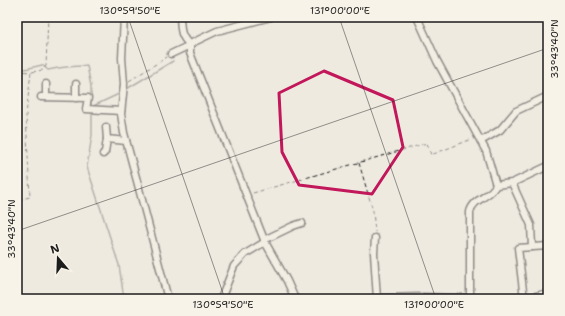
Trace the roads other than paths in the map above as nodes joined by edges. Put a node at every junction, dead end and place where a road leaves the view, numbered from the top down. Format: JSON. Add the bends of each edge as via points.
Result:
{"nodes":[{"id":1,"x":124,"y":17,"type":"edge"},
{"id":2,"x":180,"y":17,"type":"edge"},
{"id":3,"x":271,"y":17,"type":"edge"},
{"id":4,"x":417,"y":17,"type":"edge"},
{"id":5,"x":190,"y":45,"type":"junction"},
{"id":6,"x":171,"y":54,"type":"road end"},
{"id":7,"x":46,"y":84,"type":"dead end"},
{"id":8,"x":76,"y":84,"type":"dead end"},
{"id":9,"x":548,"y":96,"type":"edge"},
{"id":10,"x":76,"y":98,"type":"junction"},
{"id":11,"x":121,"y":111,"type":"junction"},
{"id":12,"x":106,"y":127,"type":"dead end"},
{"id":13,"x":107,"y":139,"type":"junction"},
{"id":14,"x":480,"y":139,"type":"junction"},
{"id":15,"x":126,"y":141,"type":"junction"},
{"id":16,"x":103,"y":154,"type":"dead end"},
{"id":17,"x":548,"y":166,"type":"edge"},
{"id":18,"x":512,"y":183,"type":"junction"},
{"id":19,"x":496,"y":185,"type":"junction"},
{"id":20,"x":302,"y":223,"type":"dead end"},
{"id":21,"x":375,"y":238,"type":"road end"},
{"id":22,"x":264,"y":241,"type":"junction"},
{"id":23,"x":548,"y":246,"type":"edge"},
{"id":24,"x":532,"y":247,"type":"junction"},
{"id":25,"x":548,"y":294,"type":"edge"},
{"id":26,"x":422,"y":298,"type":"edge"},
{"id":27,"x":440,"y":298,"type":"edge"},
{"id":28,"x":168,"y":299,"type":"edge"},
{"id":29,"x":221,"y":299,"type":"edge"},
{"id":30,"x":295,"y":299,"type":"edge"},
{"id":31,"x":377,"y":299,"type":"edge"},
{"id":32,"x":381,"y":299,"type":"edge"},
{"id":33,"x":470,"y":299,"type":"edge"},
{"id":34,"x":524,"y":299,"type":"edge"},
{"id":35,"x":527,"y":299,"type":"edge"}],
"edges":[{"from":1,"to":11,"type":"street","via":[[124,84]]},
{"from":2,"to":5,"type":"street","via":[[181,34]]},
{"from":3,"to":5,"type":"street","via":[[217,30]]},
{"from":4,"to":14,"type":"street","via":[[437,61]]},
{"from":5,"to":6,"type":"street"},
{"from":5,"to":22,"type":"street","via":[[190,52]]},
{"from":7,"to":10,"type":"street","via":[[43,97]]},
{"from":8,"to":10,"type":"street"},
{"from":9,"to":14,"type":"street","via":[[516,111],[500,130]]},
{"from":10,"to":11,"type":"street","via":[[88,98],[86,109]]},
{"from":11,"to":15,"type":"street"},
{"from":12,"to":13,"type":"street"},
{"from":13,"to":15,"type":"street"},
{"from":13,"to":16,"type":"street"},
{"from":14,"to":19,"type":"street"},
{"from":15,"to":28,"type":"street"},
{"from":17,"to":18,"type":"street"},
{"from":18,"to":19,"type":"street"},
{"from":18,"to":24,"type":"street","via":[[531,225]]},
{"from":19,"to":33,"type":"street","via":[[493,191],[470,209]]},
{"from":20,"to":22,"type":"street","via":[[293,226],[280,237]]},
{"from":21,"to":31,"type":"street"},
{"from":22,"to":29,"type":"street","via":[[245,254],[234,266]]},
{"from":22,"to":30,"type":"street"},
{"from":23,"to":24,"type":"street"},
{"from":24,"to":34,"type":"street","via":[[518,248]]},
{"from":25,"to":35,"type":"main road"},
{"from":26,"to":27,"type":"main road"},
{"from":26,"to":32,"type":"main road"},
{"from":27,"to":33,"type":"main road"}]}
